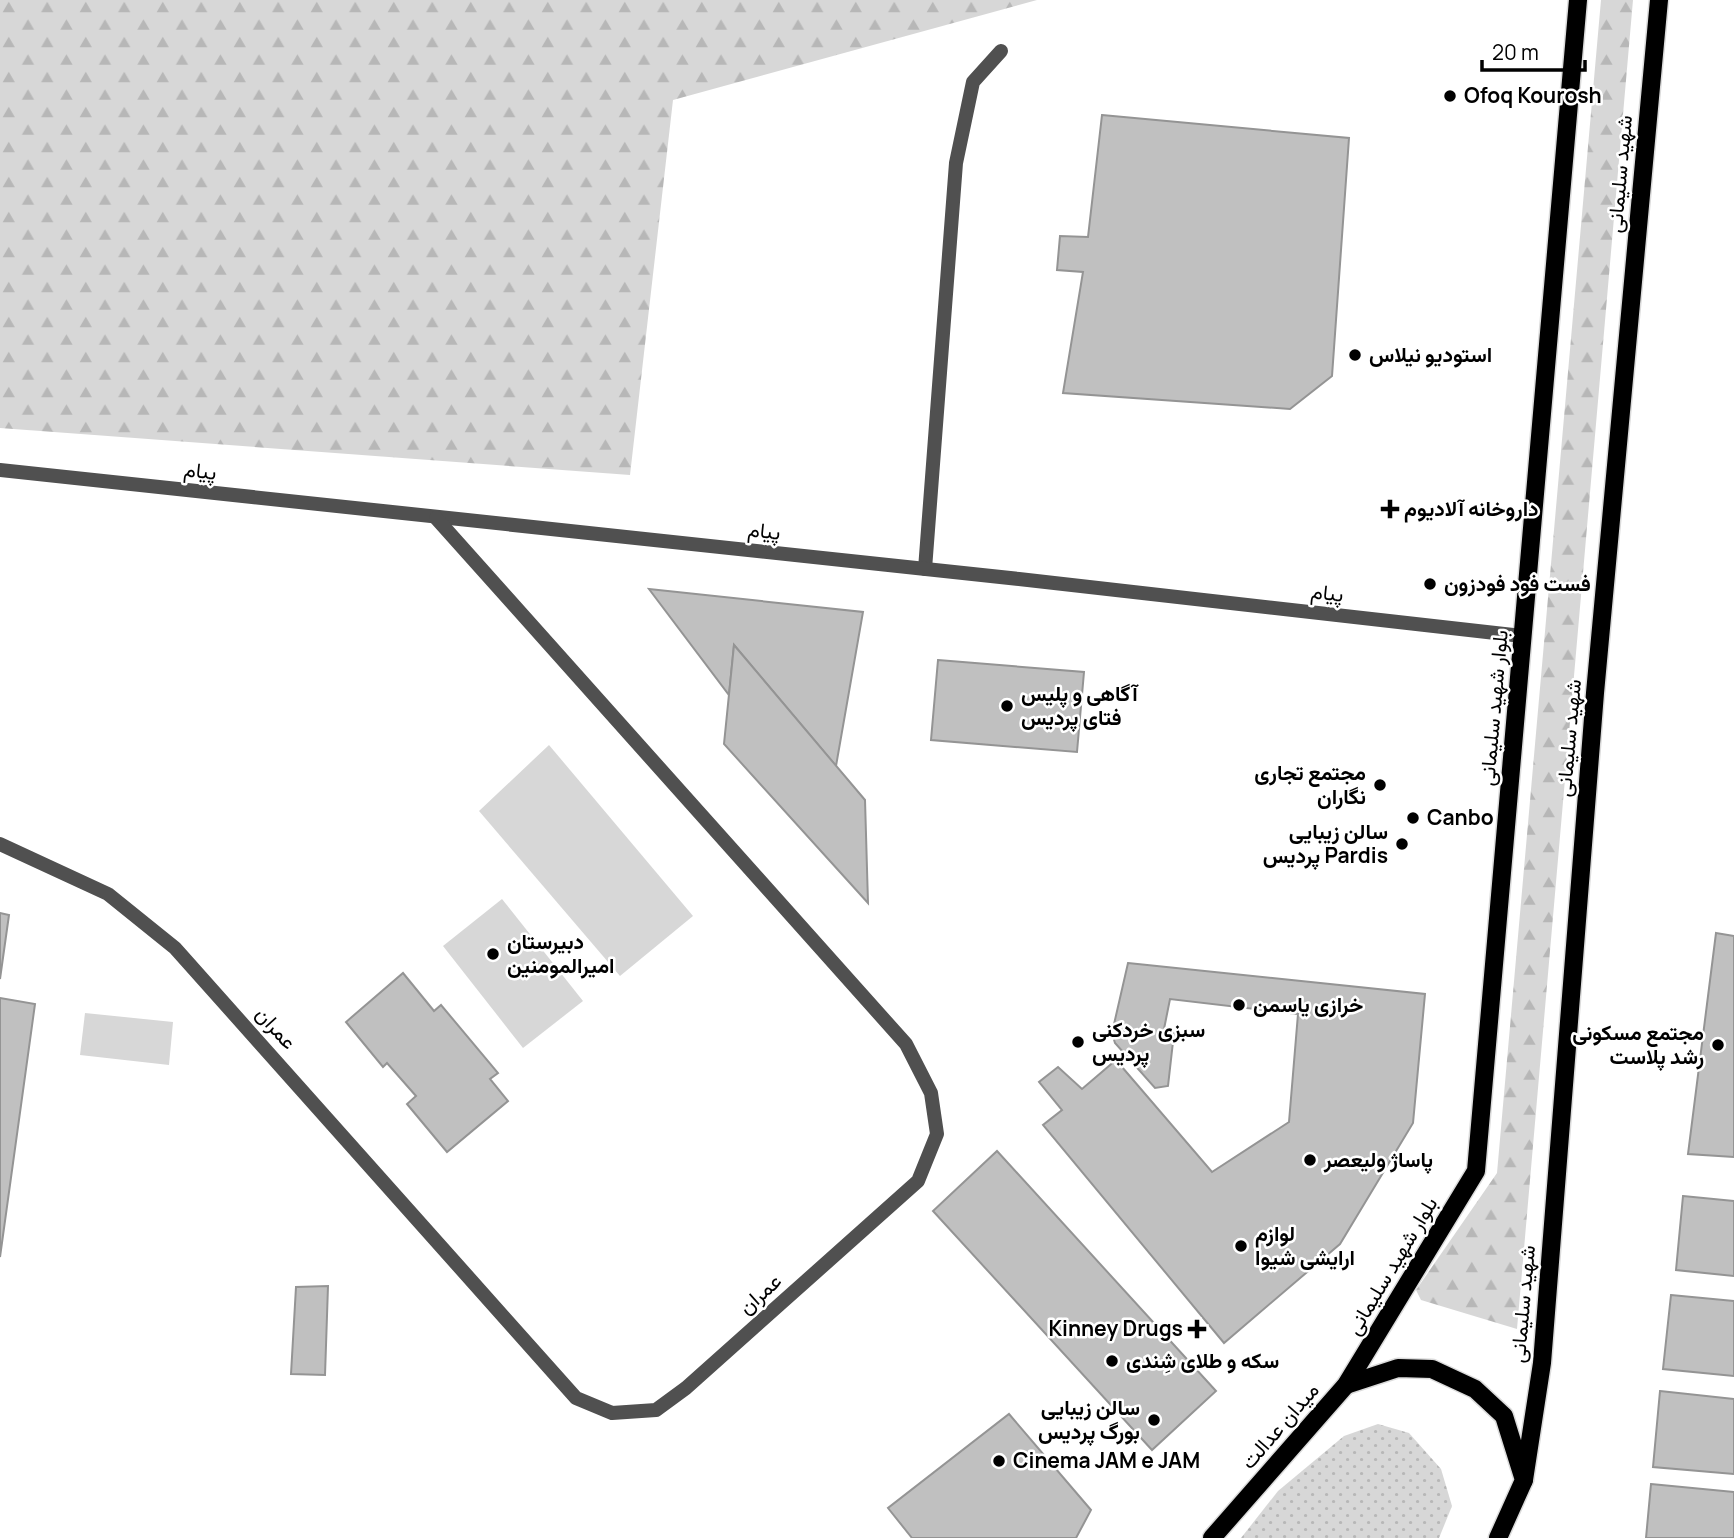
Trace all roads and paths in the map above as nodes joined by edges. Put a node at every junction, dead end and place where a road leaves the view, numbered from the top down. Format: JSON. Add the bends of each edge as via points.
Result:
{"nodes":[{"id":1,"x":1578,"y":0,"type":"edge"},
{"id":2,"x":1659,"y":0,"type":"edge"},
{"id":3,"x":1001,"y":51,"type":"dead end"},
{"id":4,"x":0,"y":470,"type":"edge"},
{"id":5,"x":436,"y":518,"type":"junction"},
{"id":6,"x":925,"y":569,"type":"junction"},
{"id":7,"x":1522,"y":636,"type":"junction"},
{"id":8,"x":0,"y":845,"type":"edge"},
{"id":9,"x":1346,"y":1385,"type":"junction"},
{"id":10,"x":1524,"y":1480,"type":"junction"},
{"id":11,"x":1212,"y":1538,"type":"edge"},
{"id":12,"x":1498,"y":1538,"type":"edge"}],
"edges":[{"from":1,"to":7,"type":"main road","name":"بلوار شهید سلیمانی"},
{"from":2,"to":10,"type":"main road","name":"شهید سلیمانی","via":[[1594,707],[1542,1363]]},
{"from":3,"to":6,"type":"street","via":[[974,82],[956,163]]},
{"from":4,"to":5,"type":"street","name":"پیام"},
{"from":5,"to":6,"type":"street","name":"پیام"},
{"from":5,"to":8,"type":"street","name":"عمران","via":[[906,1045],[931,1093],[937,1133],[918,1181],[686,1388],[656,1410],[612,1413],[576,1398],[175,948],[108,894]]},
{"from":6,"to":7,"type":"street","name":"پیام"},
{"from":7,"to":9,"type":"main road","name":"بلوار شهید سلیمانی","via":[[1476,1171]]},
{"from":9,"to":10,"type":"main road","name":"میدان عدالت","via":[[1398,1368],[1432,1369],[1475,1389],[1504,1416]]},
{"from":9,"to":11,"type":"main road","name":"میدان عدالت"},
{"from":10,"to":12,"type":"main road"}]}
